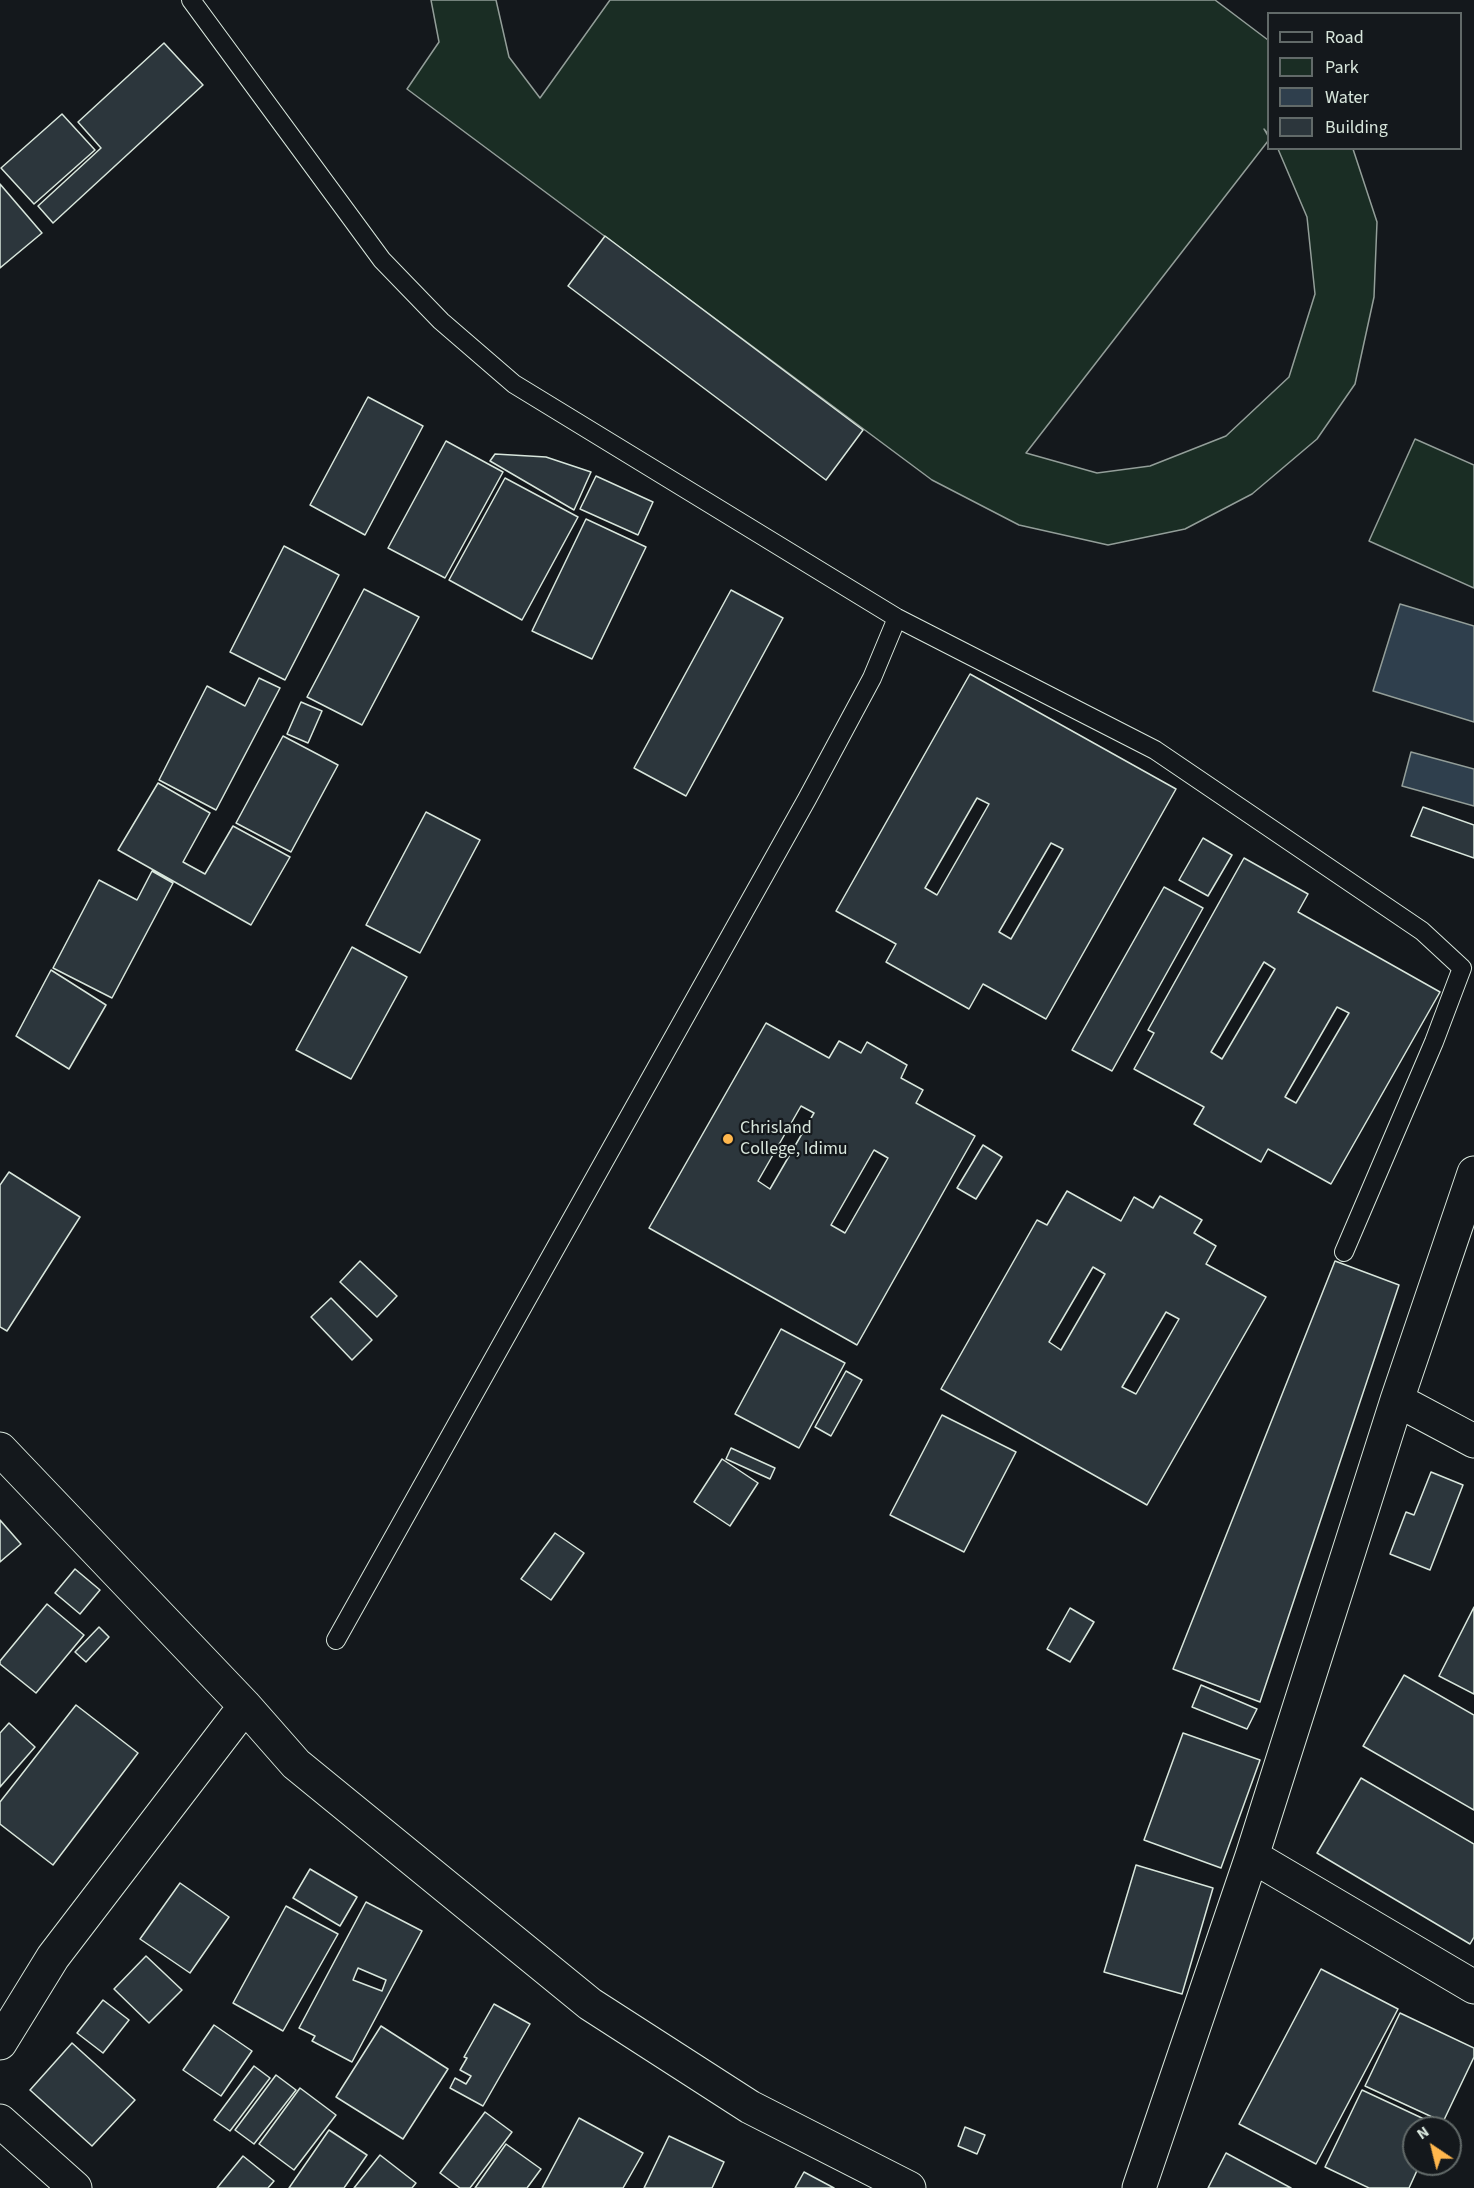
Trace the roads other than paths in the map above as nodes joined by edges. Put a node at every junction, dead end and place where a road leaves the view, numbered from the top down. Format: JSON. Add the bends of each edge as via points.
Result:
{"nodes":[{"id":1,"x":191,"y":0,"type":"edge"},
{"id":2,"x":897,"y":618,"type":"junction"},
{"id":3,"x":1474,"y":1173,"type":"edge"},
{"id":4,"x":1344,"y":1252,"type":"dead end"},
{"id":5,"x":1397,"y":1400,"type":"junction"},
{"id":6,"x":1474,"y":1442,"type":"edge"},
{"id":7,"x":0,"y":1449,"type":"edge"},
{"id":8,"x":336,"y":1640,"type":"dead end"},
{"id":9,"x":245,"y":1706,"type":"junction"},
{"id":10,"x":1252,"y":1856,"type":"junction"},
{"id":11,"x":1474,"y":1987,"type":"edge"},
{"id":12,"x":0,"y":2043,"type":"edge"},
{"id":13,"x":0,"y":2121,"type":"edge"},
{"id":14,"x":75,"y":2188,"type":"edge"},
{"id":15,"x":909,"y":2188,"type":"edge"},
{"id":16,"x":1139,"y":2188,"type":"edge"}],
"edges":[{"from":1,"to":2,"type":"lane","via":[[382,260],[441,321],[514,384]]},
{"from":2,"to":4,"type":"lane","via":[[1155,750],[1422,931],[1462,968]]},
{"from":2,"to":8,"type":"lane","via":[[872,678],[801,809]]},
{"from":3,"to":5,"type":"street"},
{"from":5,"to":6,"type":"street"},
{"from":5,"to":10,"type":"street"},
{"from":7,"to":9,"type":"street"},
{"from":9,"to":12,"type":"street","via":[[53,1957]]},
{"from":9,"to":15,"type":"street","via":[[296,1764],[590,2004],[750,2107]]},
{"from":10,"to":11,"type":"street"},
{"from":10,"to":16,"type":"street"},
{"from":13,"to":14,"type":"street"}]}
